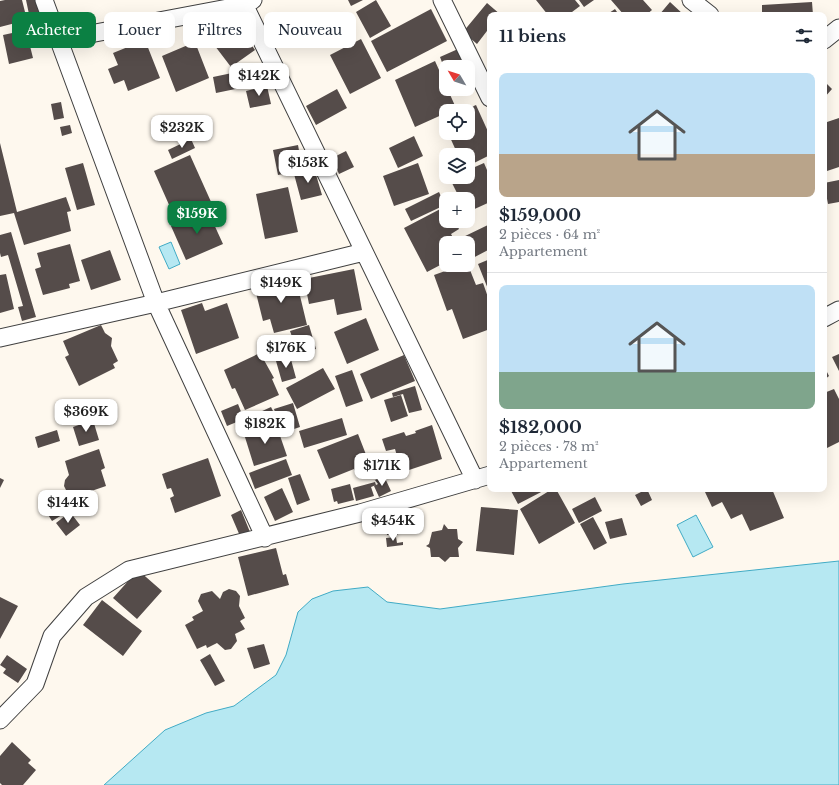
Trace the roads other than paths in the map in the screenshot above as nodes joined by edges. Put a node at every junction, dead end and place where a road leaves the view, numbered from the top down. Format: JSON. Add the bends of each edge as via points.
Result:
{"nodes":[{"id":1,"x":44,"y":0,"type":"edge"},
{"id":2,"x":442,"y":0,"type":"edge"},
{"id":3,"x":691,"y":0,"type":"edge"},
{"id":4,"x":246,"y":2,"type":"edge"},
{"id":5,"x":48,"y":12,"type":"edge"},
{"id":6,"x":706,"y":12,"type":"edge"},
{"id":7,"x":839,"y":28,"type":"edge"},
{"id":8,"x":96,"y":32,"type":"edge"},
{"id":9,"x":827,"y":38,"type":"edge"},
{"id":10,"x":61,"y":48,"type":"edge"},
{"id":11,"x":487,"y":92,"type":"edge"},
{"id":12,"x":364,"y":252,"type":"junction"},
{"id":13,"x":156,"y":303,"type":"junction"},
{"id":14,"x":839,"y":310,"type":"edge"},
{"id":15,"x":827,"y":316,"type":"edge"},
{"id":16,"x":0,"y":338,"type":"edge"},
{"id":17,"x":483,"y":478,"type":"edge"},
{"id":18,"x":265,"y":538,"type":"junction"},
{"id":19,"x":0,"y":720,"type":"edge"}],
"edges":[{"from":1,"to":5,"type":"street"},
{"from":2,"to":11,"type":"street"},
{"from":3,"to":6,"type":"street"},
{"from":4,"to":8,"type":"street"},
{"from":4,"to":12,"type":"street"},
{"from":7,"to":9,"type":"street"},
{"from":10,"to":13,"type":"street"},
{"from":12,"to":13,"type":"street"},
{"from":12,"to":17,"type":"street"},
{"from":13,"to":16,"type":"street"},
{"from":13,"to":18,"type":"street"},
{"from":14,"to":15,"type":"street"},
{"from":17,"to":18,"type":"street"},
{"from":18,"to":19,"type":"street","via":[[130,570],[86,597],[52,636],[34,684]]}]}
